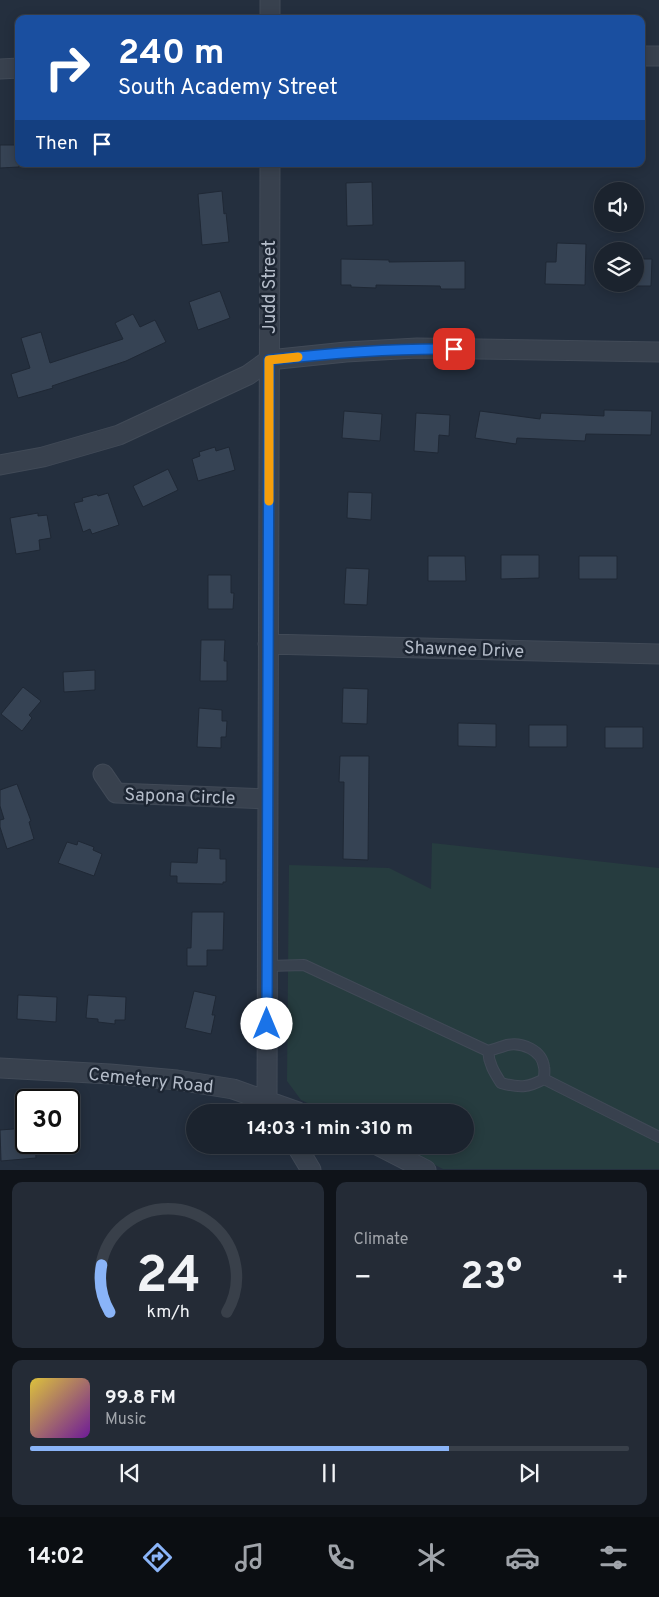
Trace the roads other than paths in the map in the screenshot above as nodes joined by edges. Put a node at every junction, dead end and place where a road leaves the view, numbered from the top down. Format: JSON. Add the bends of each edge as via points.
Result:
{"nodes":[{"id":1,"x":270,"y":0,"type":"edge"},
{"id":2,"x":270,"y":15,"type":"edge"},
{"id":3,"x":645,"y":56,"type":"edge"},
{"id":4,"x":659,"y":56,"type":"edge"},
{"id":5,"x":0,"y":68,"type":"edge"},
{"id":6,"x":15,"y":68,"type":"edge"},
{"id":7,"x":270,"y":167,"type":"edge"},
{"id":8,"x":659,"y":352,"type":"edge"},
{"id":9,"x":269,"y":360,"type":"junction"},
{"id":10,"x":0,"y":465,"type":"edge"},
{"id":11,"x":268,"y":644,"type":"junction"},
{"id":12,"x":659,"y":654,"type":"edge"},
{"id":13,"x":103,"y":774,"type":"dead end"},
{"id":14,"x":268,"y":799,"type":"junction"},
{"id":15,"x":268,"y":966,"type":"junction"},
{"id":16,"x":488,"y":1052,"type":"junction"},
{"id":17,"x":0,"y":1068,"type":"edge"},
{"id":18,"x":544,"y":1079,"type":"junction"},
{"id":19,"x":265,"y":1104,"type":"edge"},
{"id":20,"x":271,"y":1104,"type":"edge"},
{"id":21,"x":659,"y":1137,"type":"edge"},
{"id":22,"x":301,"y":1154,"type":"edge"},
{"id":23,"x":395,"y":1154,"type":"edge"},
{"id":24,"x":311,"y":1170,"type":"edge"},
{"id":25,"x":426,"y":1170,"type":"edge"}],
"edges":[{"from":1,"to":2,"type":"street"},
{"from":3,"to":4,"type":"street"},
{"from":5,"to":6,"type":"street"},
{"from":7,"to":9,"type":"street","name":"Judd Street"},
{"from":8,"to":9,"type":"street","via":[[417,348]]},
{"from":9,"to":10,"type":"street","via":[[248,375],[119,435],[43,457]]},
{"from":9,"to":11,"type":"street","name":"Judd Street"},
{"from":11,"to":12,"type":"street","name":"Shawnee Drive"},
{"from":11,"to":14,"type":"street","name":"Judd Street"},
{"from":13,"to":14,"type":"street","name":"Sapona Circle","via":[[116,794]]},
{"from":14,"to":15,"type":"street","name":"Judd Street"},
{"from":15,"to":16,"type":"lane","via":[[304,965]]},
{"from":15,"to":20,"type":"street","name":"Judd Street"},
{"from":16,"to":18,"type":"lane","via":[[489,1062],[501,1083],[522,1087]]},
{"from":16,"to":18,"type":"lane","via":[[514,1044],[531,1048],[539,1054],[544,1065]]},
{"from":17,"to":19,"type":"street","name":"Cemetery Road","via":[[177,1080],[233,1089]]},
{"from":18,"to":21,"type":"lane"},
{"from":22,"to":24,"type":"street"},
{"from":23,"to":25,"type":"street"}]}
